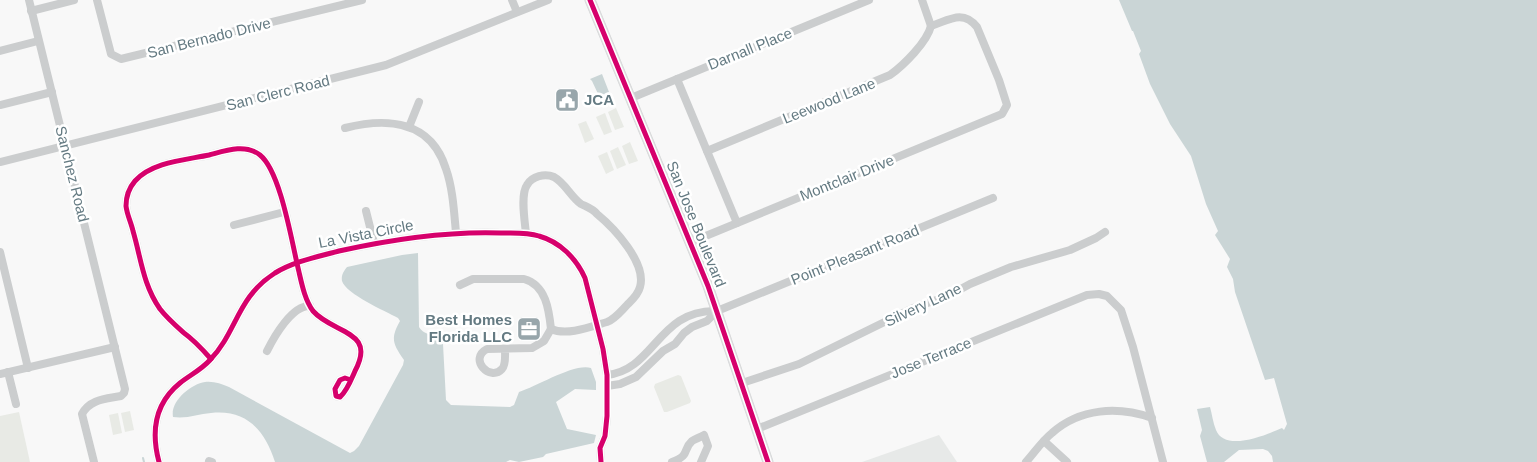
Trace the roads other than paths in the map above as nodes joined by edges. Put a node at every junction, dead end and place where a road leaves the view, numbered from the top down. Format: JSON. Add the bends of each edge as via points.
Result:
{"nodes":[{"id":1,"x":29,"y":0,"type":"edge"},
{"id":2,"x":74,"y":0,"type":"edge"},
{"id":3,"x":97,"y":0,"type":"edge"},
{"id":4,"x":362,"y":0,"type":"edge"},
{"id":5,"x":512,"y":0,"type":"edge"},
{"id":6,"x":548,"y":0,"type":"edge"},
{"id":7,"x":590,"y":0,"type":"edge"},
{"id":8,"x":870,"y":0,"type":"edge"},
{"id":9,"x":922,"y":0,"type":"edge"},
{"id":10,"x":31,"y":11,"type":"junction"},
{"id":11,"x":517,"y":12,"type":"junction"},
{"id":12,"x":931,"y":26,"type":"junction"},
{"id":13,"x":38,"y":41,"type":"junction"},
{"id":14,"x":0,"y":51,"type":"edge"},
{"id":15,"x":677,"y":79,"type":"junction"},
{"id":16,"x":52,"y":92,"type":"junction"},
{"id":17,"x":631,"y":98,"type":"junction"},
{"id":18,"x":419,"y":102,"type":"dead end"},
{"id":19,"x":0,"y":105,"type":"edge"},
{"id":20,"x":409,"y":127,"type":"junction"},
{"id":21,"x":345,"y":128,"type":"dead end"},
{"id":22,"x":65,"y":146,"type":"junction"},
{"id":23,"x":707,"y":151,"type":"junction"},
{"id":24,"x":0,"y":162,"type":"edge"},
{"id":25,"x":993,"y":198,"type":"dead end"},
{"id":26,"x":366,"y":211,"type":"dead end"},
{"id":27,"x":284,"y":212,"type":"junction"},
{"id":28,"x":737,"y":223,"type":"junction"},
{"id":29,"x":234,"y":225,"type":"dead end"},
{"id":30,"x":1105,"y":232,"type":"dead end"},
{"id":31,"x":456,"y":233,"type":"junction"},
{"id":32,"x":526,"y":234,"type":"junction"},
{"id":33,"x":691,"y":242,"type":"junction"},
{"id":34,"x":374,"y":243,"type":"junction"},
{"id":35,"x":0,"y":252,"type":"edge"},
{"id":36,"x":296,"y":262,"type":"junction"},
{"id":37,"x":460,"y":285,"type":"dead end"},
{"id":38,"x":310,"y":306,"type":"junction"},
{"id":39,"x":717,"y":311,"type":"junction"},
{"id":40,"x":597,"y":324,"type":"junction"},
{"id":41,"x":551,"y":329,"type":"junction"},
{"id":42,"x":656,"y":341,"type":"junction"},
{"id":43,"x":115,"y":347,"type":"junction"},
{"id":44,"x":505,"y":350,"type":"dead end"},
{"id":45,"x":666,"y":350,"type":"junction"},
{"id":46,"x":267,"y":351,"type":"dead end"},
{"id":47,"x":211,"y":359,"type":"junction"},
{"id":48,"x":638,"y":362,"type":"junction"},
{"id":49,"x":28,"y":368,"type":"junction"},
{"id":50,"x":644,"y":368,"type":"junction"},
{"id":51,"x":4,"y":373,"type":"edge"},
{"id":52,"x":606,"y":375,"type":"junction"},
{"id":53,"x":351,"y":380,"type":"dead end"},
{"id":54,"x":742,"y":383,"type":"junction"},
{"id":55,"x":607,"y":386,"type":"junction"},
{"id":56,"x":16,"y":404,"type":"dead end"},
{"id":57,"x":1152,"y":418,"type":"junction"},
{"id":58,"x":757,"y":429,"type":"junction"},
{"id":59,"x":1044,"y":441,"type":"junction"},
{"id":60,"x":683,"y":460,"type":"edge"},
{"id":61,"x":94,"y":462,"type":"edge"},
{"id":62,"x":159,"y":462,"type":"edge"},
{"id":63,"x":601,"y":462,"type":"edge"},
{"id":64,"x":672,"y":462,"type":"edge"},
{"id":65,"x":701,"y":462,"type":"edge"},
{"id":66,"x":768,"y":462,"type":"edge"},
{"id":67,"x":1026,"y":462,"type":"edge"},
{"id":68,"x":1067,"y":462,"type":"edge"},
{"id":69,"x":1163,"y":462,"type":"edge"}],
"edges":[{"from":1,"to":10,"type":"street","name":"Sanchez Road"},
{"from":2,"to":10,"type":"street"},
{"from":3,"to":4,"type":"street","name":"San Bernado Drive","via":[[111,54],[121,60]]},
{"from":5,"to":11,"type":"street"},
{"from":6,"to":11,"type":"street","name":"San Clerc Road"},
{"from":7,"to":17,"type":"main road","name":"San Jose Boulevard"},
{"from":8,"to":15,"type":"street","name":"Darnall Place"},
{"from":9,"to":12,"type":"street"},
{"from":10,"to":13,"type":"street","name":"Sanchez Road"},
{"from":11,"to":22,"type":"street","name":"San Clerc Road","via":[[386,65]]},
{"from":12,"to":23,"type":"street","name":"Leewood Lane","via":[[913,53],[890,75]]},
{"from":12,"to":28,"type":"street","name":"Montclair Drive","via":[[960,17],[972,21],[1007,104],[1002,114]]},
{"from":13,"to":14,"type":"street"},
{"from":13,"to":16,"type":"street","name":"Sanchez Road"},
{"from":15,"to":17,"type":"street","name":"Darnall Place"},
{"from":15,"to":23,"type":"street"},
{"from":16,"to":19,"type":"street"},
{"from":16,"to":22,"type":"street","name":"Sanchez Road"},
{"from":17,"to":33,"type":"main road","name":"San Jose Boulevard"},
{"from":18,"to":20,"type":"street"},
{"from":20,"to":21,"type":"street","via":[[375,122]]},
{"from":20,"to":31,"type":"street","via":[[429,141],[442,159],[449,179]]},
{"from":22,"to":24,"type":"street","name":"San Clerc Road"},
{"from":22,"to":43,"type":"street","name":"Sanchez Road"},
{"from":23,"to":28,"type":"street"},
{"from":25,"to":39,"type":"street","name":"Point Pleasant Road"},
{"from":26,"to":34,"type":"street"},
{"from":27,"to":29,"type":"street"},
{"from":27,"to":36,"type":"street"},
{"from":27,"to":47,"type":"street","via":[[269,168],[259,154],[239,149],[151,170],[137,179],[128,192],[126,208],[152,297],[173,323]]},
{"from":28,"to":33,"type":"street","name":"Montclair Drive"},
{"from":30,"to":54,"type":"street","name":"Silvery Lane","via":[[1070,250],[1011,267],[913,308],[799,364]]},
{"from":31,"to":32,"type":"street","name":"La Vista Circle"},
{"from":31,"to":34,"type":"street","name":"La Vista Circle"},
{"from":32,"to":40,"type":"street","name":"La Vista Circle","via":[[553,242],[572,258],[585,278]]},
{"from":32,"to":40,"type":"street","via":[[526,185],[532,179],[547,175],[561,182],[582,204],[596,212],[626,246],[636,263],[641,285],[636,296],[613,319]]},
{"from":33,"to":39,"type":"main road","name":"San Jose Boulevard"},
{"from":34,"to":36,"type":"street","name":"La Vista Circle"},
{"from":35,"to":49,"type":"street"},
{"from":36,"to":38,"type":"street"},
{"from":36,"to":47,"type":"street","name":"La Vista Circle","via":[[269,278],[249,297]]},
{"from":37,"to":41,"type":"street","via":[[473,279],[531,281],[544,296]]},
{"from":38,"to":46,"type":"street","via":[[306,305],[284,323]]},
{"from":38,"to":53,"type":"street","via":[[321,317],[354,337],[360,345],[362,356]]},
{"from":39,"to":42,"type":"street","name":"Point Pleasant Road","via":[[704,310],[675,322]]},
{"from":39,"to":45,"type":"street","name":"Point Pleasant Road","via":[[707,322],[692,327]]},
{"from":39,"to":54,"type":"main road","name":"San Jose Boulevard"},
{"from":40,"to":41,"type":"street","via":[[565,332]]},
{"from":40,"to":52,"type":"street","name":"La Vista Circle"},
{"from":41,"to":44,"type":"street","via":[[539,345],[527,350]]},
{"from":42,"to":45,"type":"street"},
{"from":42,"to":48,"type":"street","name":"Point Pleasant Road"},
{"from":43,"to":49,"type":"street"},
{"from":43,"to":61,"type":"street","name":"Sanchez Road","via":[[124,393],[93,402],[82,414]]},
{"from":45,"to":50,"type":"street","name":"Point Pleasant Road"},
{"from":47,"to":62,"type":"street","name":"La Vista Circle","via":[[163,401],[154,436]]},
{"from":48,"to":50,"type":"street"},
{"from":48,"to":52,"type":"street","name":"Point Pleasant Road","via":[[623,372]]},
{"from":49,"to":51,"type":"street"},
{"from":50,"to":55,"type":"street","name":"Point Pleasant Road","via":[[627,382]]},
{"from":51,"to":56,"type":"street"},
{"from":52,"to":55,"type":"street","name":"La Vista Circle"},
{"from":54,"to":58,"type":"main road","name":"San Jose Boulevard"},
{"from":55,"to":63,"type":"street","name":"La Vista Circle"},
{"from":57,"to":58,"type":"street","name":"Jose Terrace","via":[[1121,310],[1107,296],[1099,294],[1087,295]]},
{"from":57,"to":59,"type":"street","via":[[1129,411],[1096,412],[1070,421]]},
{"from":57,"to":69,"type":"street"},
{"from":58,"to":66,"type":"main road","name":"San Jose Boulevard"},
{"from":59,"to":67,"type":"street"},
{"from":59,"to":68,"type":"street"},
{"from":60,"to":64,"type":"street"},
{"from":60,"to":65,"type":"street","via":[[691,442],[704,436],[708,446]]}]}
